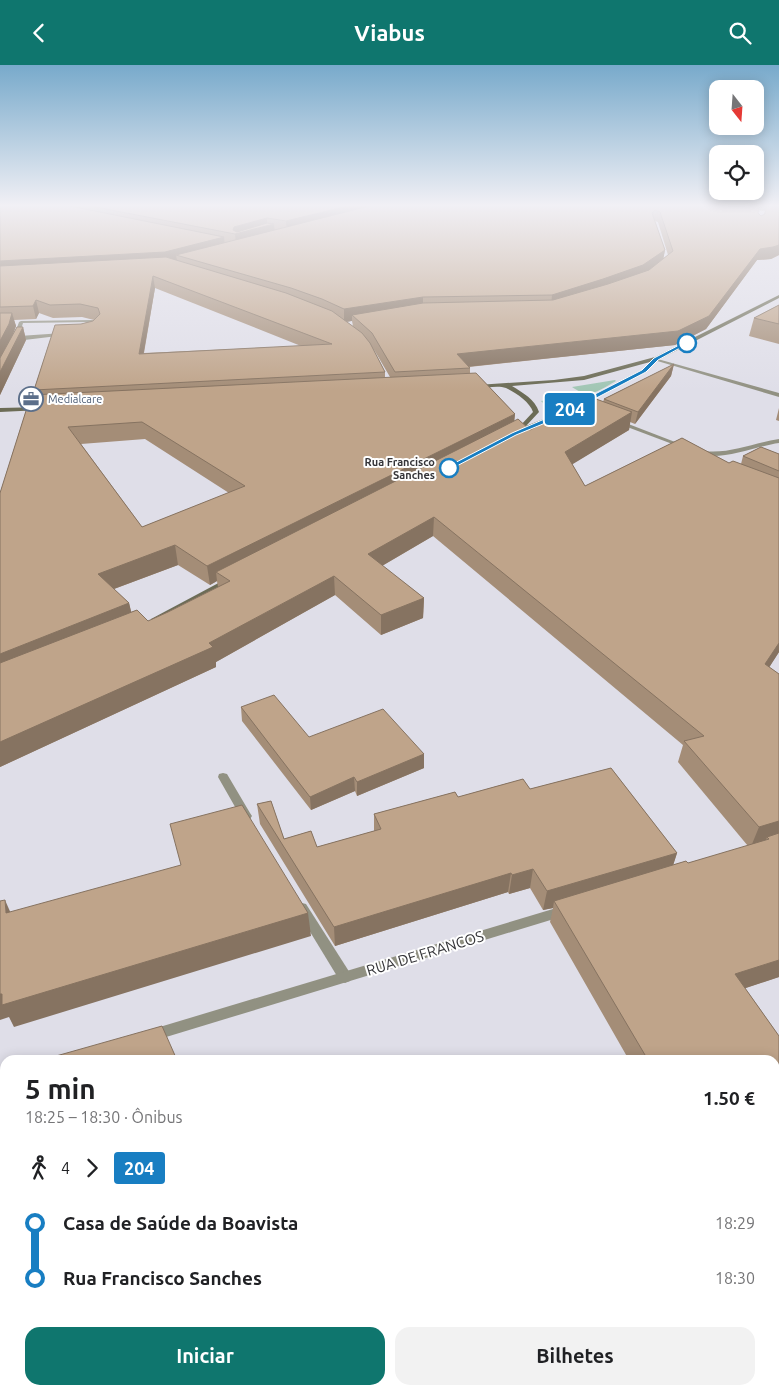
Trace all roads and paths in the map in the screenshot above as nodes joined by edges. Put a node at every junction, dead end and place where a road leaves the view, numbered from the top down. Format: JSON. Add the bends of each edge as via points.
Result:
{"nodes":[{"id":1,"x":779,"y":296,"type":"edge"},
{"id":2,"x":14,"y":322,"type":"edge"},
{"id":3,"x":21,"y":322,"type":"junction"},
{"id":4,"x":84,"y":333,"type":"edge"},
{"id":5,"x":69,"y":335,"type":"edge"},
{"id":6,"x":17,"y":338,"type":"junction"},
{"id":7,"x":13,"y":346,"type":"edge"},
{"id":8,"x":656,"y":359,"type":"junction"},
{"id":9,"x":507,"y":386,"type":"junction"},
{"id":10,"x":469,"y":387,"type":"edge"},
{"id":11,"x":779,"y":395,"type":"edge"},
{"id":12,"x":576,"y":406,"type":"junction"},
{"id":13,"x":50,"y":408,"type":"edge"},
{"id":14,"x":583,"y":409,"type":"edge"},
{"id":15,"x":0,"y":410,"type":"edge"},
{"id":16,"x":609,"y":419,"type":"edge"},
{"id":17,"x":514,"y":434,"type":"junction"},
{"id":18,"x":505,"y":438,"type":"edge"},
{"id":19,"x":779,"y":441,"type":"edge"},
{"id":20,"x":704,"y":454,"type":"junction"},
{"id":21,"x":712,"y":463,"type":"edge"},
{"id":22,"x":235,"y":578,"type":"edge"},
{"id":23,"x":148,"y":623,"type":"edge"},
{"id":24,"x":222,"y":777,"type":"dead end"},
{"id":25,"x":253,"y":827,"type":"edge"},
{"id":26,"x":294,"y":894,"type":"edge"},
{"id":27,"x":571,"y":909,"type":"edge"},
{"id":28,"x":345,"y":977,"type":"junction"},
{"id":29,"x":138,"y":1040,"type":"edge"}],
"edges":[{"from":1,"to":8,"type":"main road"},
{"from":2,"to":3,"type":"street"},
{"from":3,"to":4,"type":"street","via":[[82,320],[97,323],[98,327],[93,331]]},
{"from":3,"to":6,"type":"street"},
{"from":5,"to":6,"type":"street"},
{"from":6,"to":7,"type":"street"},
{"from":8,"to":9,"type":"main road","via":[[584,378]]},
{"from":8,"to":11,"type":"street"},
{"from":8,"to":12,"type":"main road","via":[[644,371]]},
{"from":9,"to":10,"type":"main road"},
{"from":9,"to":17,"type":"main road","via":[[528,399],[536,412]]},
{"from":12,"to":14,"type":"street"},
{"from":12,"to":17,"type":"main road"},
{"from":13,"to":15,"type":"main road"},
{"from":16,"to":20,"type":"street"},
{"from":17,"to":18,"type":"main road"},
{"from":19,"to":20,"type":"street","via":[[762,442],[736,451]]},
{"from":20,"to":21,"type":"street"},
{"from":22,"to":23,"type":"main road"},
{"from":24,"to":25,"type":"street"},
{"from":26,"to":28,"type":"street"},
{"from":27,"to":28,"type":"street","name":"RUA DE FRANCOS"},
{"from":28,"to":29,"type":"street","name":"RUA DE FRANCOS"}]}
